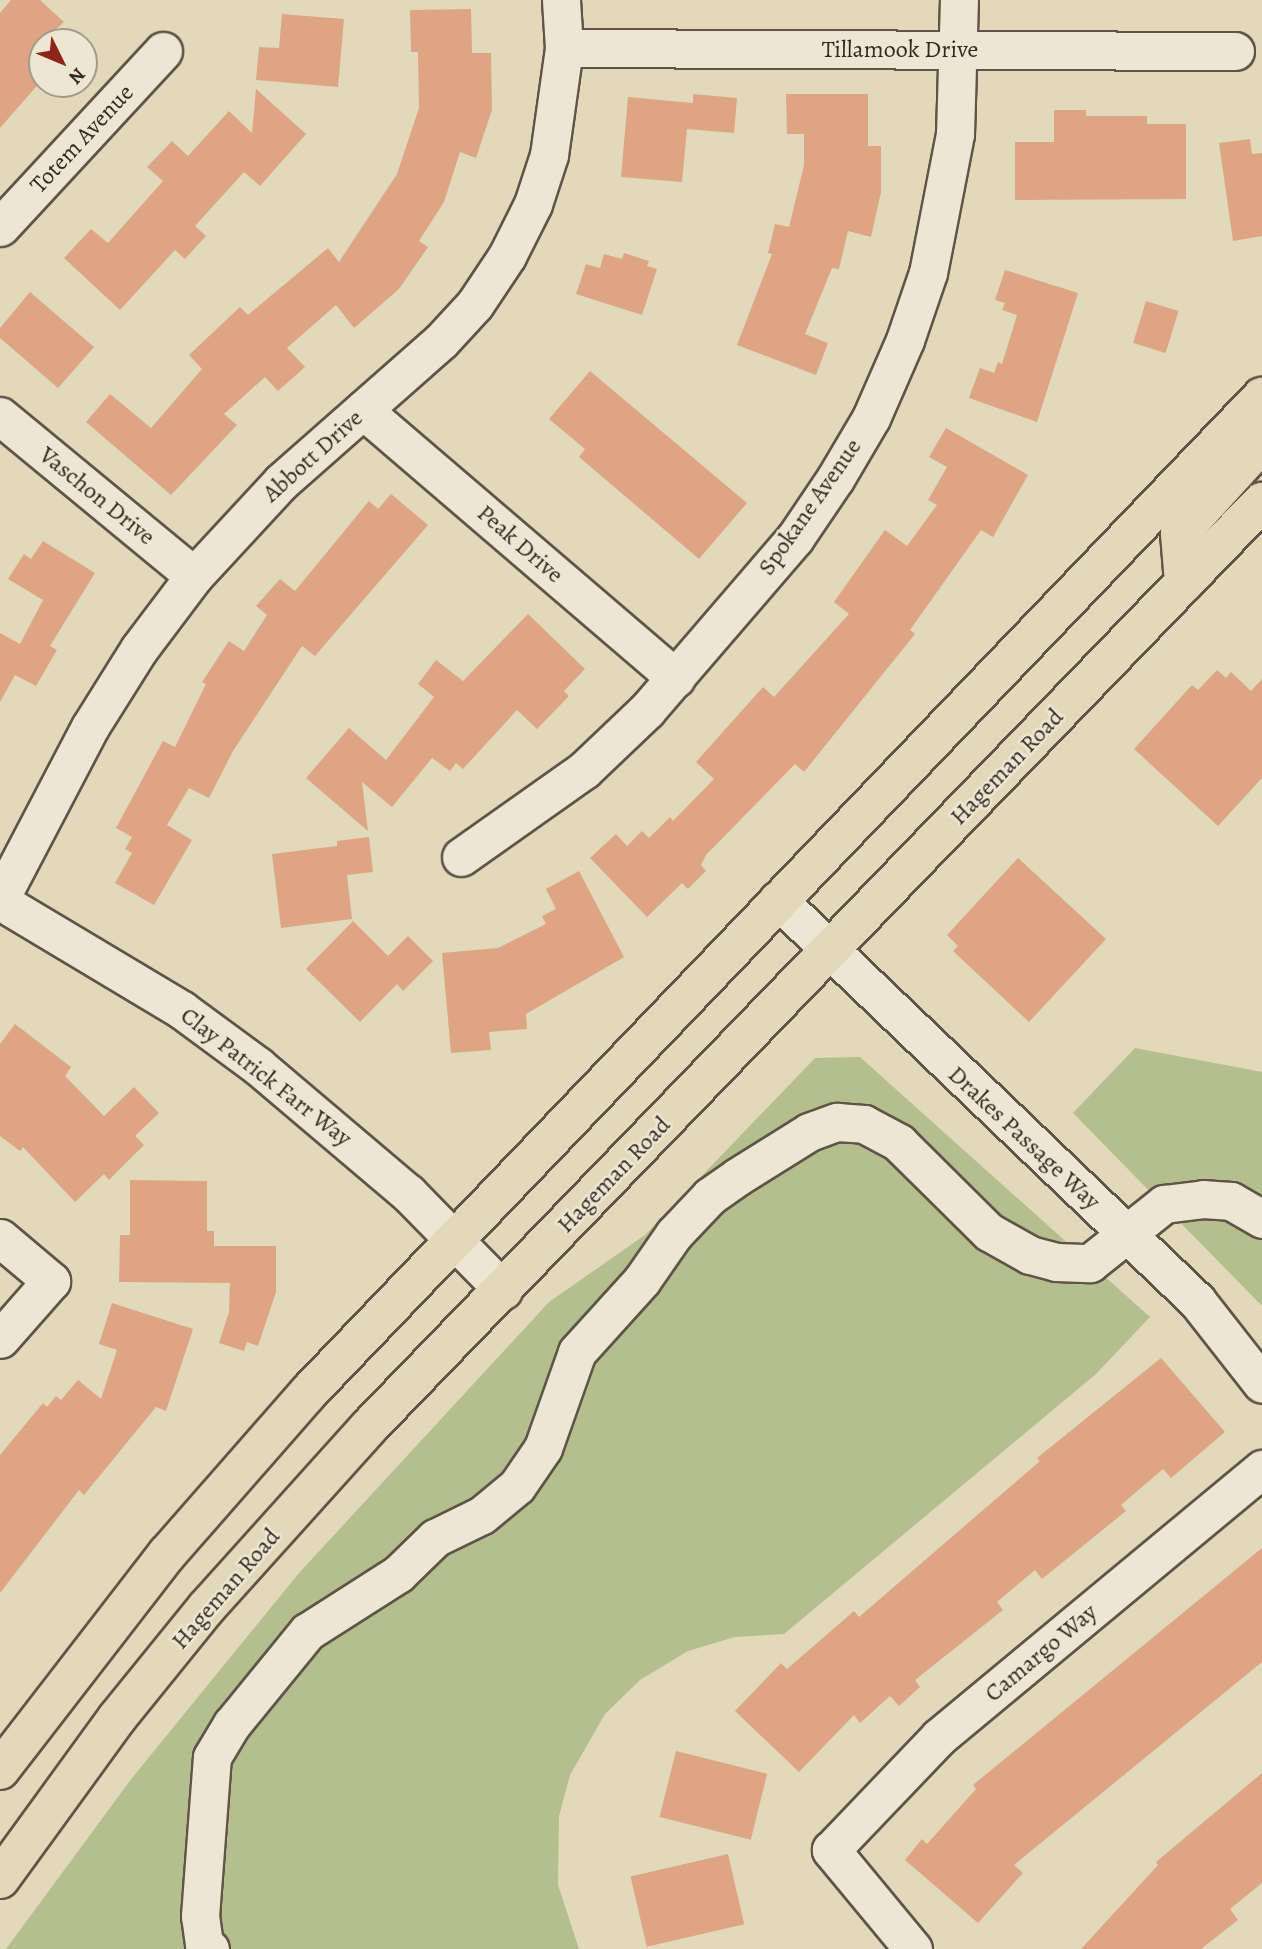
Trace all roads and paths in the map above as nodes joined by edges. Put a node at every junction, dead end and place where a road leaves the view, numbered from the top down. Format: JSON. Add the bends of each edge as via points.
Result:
{"nodes":[{"id":1,"x":561,"y":0,"type":"edge"},
{"id":2,"x":959,"y":0,"type":"edge"},
{"id":3,"x":564,"y":48,"type":"junction"},
{"id":4,"x":960,"y":50,"type":"junction"},
{"id":5,"x":163,"y":51,"type":"dead end"},
{"id":6,"x":1235,"y":51,"type":"dead end"},
{"id":7,"x":0,"y":227,"type":"edge"},
{"id":8,"x":1262,"y":397,"type":"edge"},
{"id":9,"x":363,"y":410,"type":"junction"},
{"id":10,"x":0,"y":416,"type":"edge"},
{"id":11,"x":1262,"y":443,"type":"edge"},
{"id":12,"x":1262,"y":502,"type":"edge"},
{"id":13,"x":194,"y":576,"type":"junction"},
{"id":14,"x":1184,"y":583,"type":"junction"},
{"id":15,"x":676,"y":678,"type":"junction"},
{"id":16,"x":461,"y":857,"type":"dead end"},
{"id":17,"x":0,"y":900,"type":"edge"},
{"id":18,"x":778,"y":900,"type":"junction"},
{"id":19,"x":829,"y":953,"type":"junction"},
{"id":20,"x":1262,"y":1219,"type":"edge"},
{"id":21,"x":1127,"y":1235,"type":"junction"},
{"id":22,"x":0,"y":1238,"type":"edge"},
{"id":23,"x":455,"y":1239,"type":"junction"},
{"id":24,"x":503,"y":1290,"type":"junction"},
{"id":25,"x":0,"y":1339,"type":"edge"},
{"id":26,"x":1262,"y":1384,"type":"edge"},
{"id":27,"x":1262,"y":1469,"type":"edge"},
{"id":28,"x":0,"y":1770,"type":"edge"},
{"id":29,"x":0,"y":1879,"type":"edge"},
{"id":30,"x":210,"y":1949,"type":"edge"},
{"id":31,"x":914,"y":1949,"type":"edge"}],
"edges":[{"from":1,"to":3,"type":"street","name":"Abbott Drive"},
{"from":2,"to":4,"type":"street","name":"Spokane Avenue"},
{"from":3,"to":4,"type":"street","name":"Tillamook Drive"},
{"from":3,"to":9,"type":"street","name":"Abbott Drive","via":[[549,156],[508,256],[441,341]]},
{"from":4,"to":6,"type":"street","name":"Tillamook Drive"},
{"from":4,"to":15,"type":"street","name":"Spokane Avenue","via":[[956,134],[942,216],[905,340],[871,418],[795,538]]},
{"from":5,"to":7,"type":"street","name":"Totem Avenue"},
{"from":8,"to":18,"type":"main road"},
{"from":9,"to":13,"type":"street","name":"Abbott Drive","via":[[281,482]]},
{"from":9,"to":15,"type":"street","name":"Peak Drive"},
{"from":10,"to":13,"type":"street","name":"Vaschon Drive"},
{"from":11,"to":14,"type":"main road","via":[[1180,533]]},
{"from":12,"to":14,"type":"main road","name":"Hageman Road"},
{"from":13,"to":17,"type":"street","name":"Abbott Drive","via":[[138,649],[90,727]]},
{"from":14,"to":19,"type":"main road","name":"Hageman Road"},
{"from":15,"to":16,"type":"street","name":"Spokane Avenue","via":[[584,770]]},
{"from":17,"to":23,"type":"street","name":"Clay Patrick Farr Way","via":[[171,1003],[258,1066],[331,1124]]},
{"from":18,"to":19,"type":"street","name":"Drakes Passage Way"},
{"from":18,"to":23,"type":"main road"},
{"from":19,"to":21,"type":"street","name":"Drakes Passage Way"},
{"from":19,"to":24,"type":"main road","name":"Hageman Road"},
{"from":20,"to":21,"type":"street","via":[[1231,1201],[1203,1199],[1164,1204]]},
{"from":21,"to":26,"type":"street","name":"Drakes Passage Way","via":[[1197,1301]]},
{"from":21,"to":30,"type":"street","via":[[1090,1263],[1030,1255],[989,1232],[899,1143],[864,1124],[837,1122],[809,1132],[710,1196],[577,1352],[542,1448],[517,1486],[482,1515],[435,1538],[398,1574],[307,1632],[232,1724],[212,1757],[200,1916],[204,1944]]},
{"from":22,"to":25,"type":"street","via":[[51,1281]]},
{"from":23,"to":24,"type":"street","name":"Clay Patrick Farr Way"},
{"from":23,"to":28,"type":"main road","via":[[309,1392],[168,1553]]},
{"from":24,"to":29,"type":"main road","name":"Hageman Road","via":[[369,1427],[207,1607],[117,1718]]},
{"from":27,"to":31,"type":"street","name":"Camargo Way","via":[[939,1737],[831,1850]]}]}
